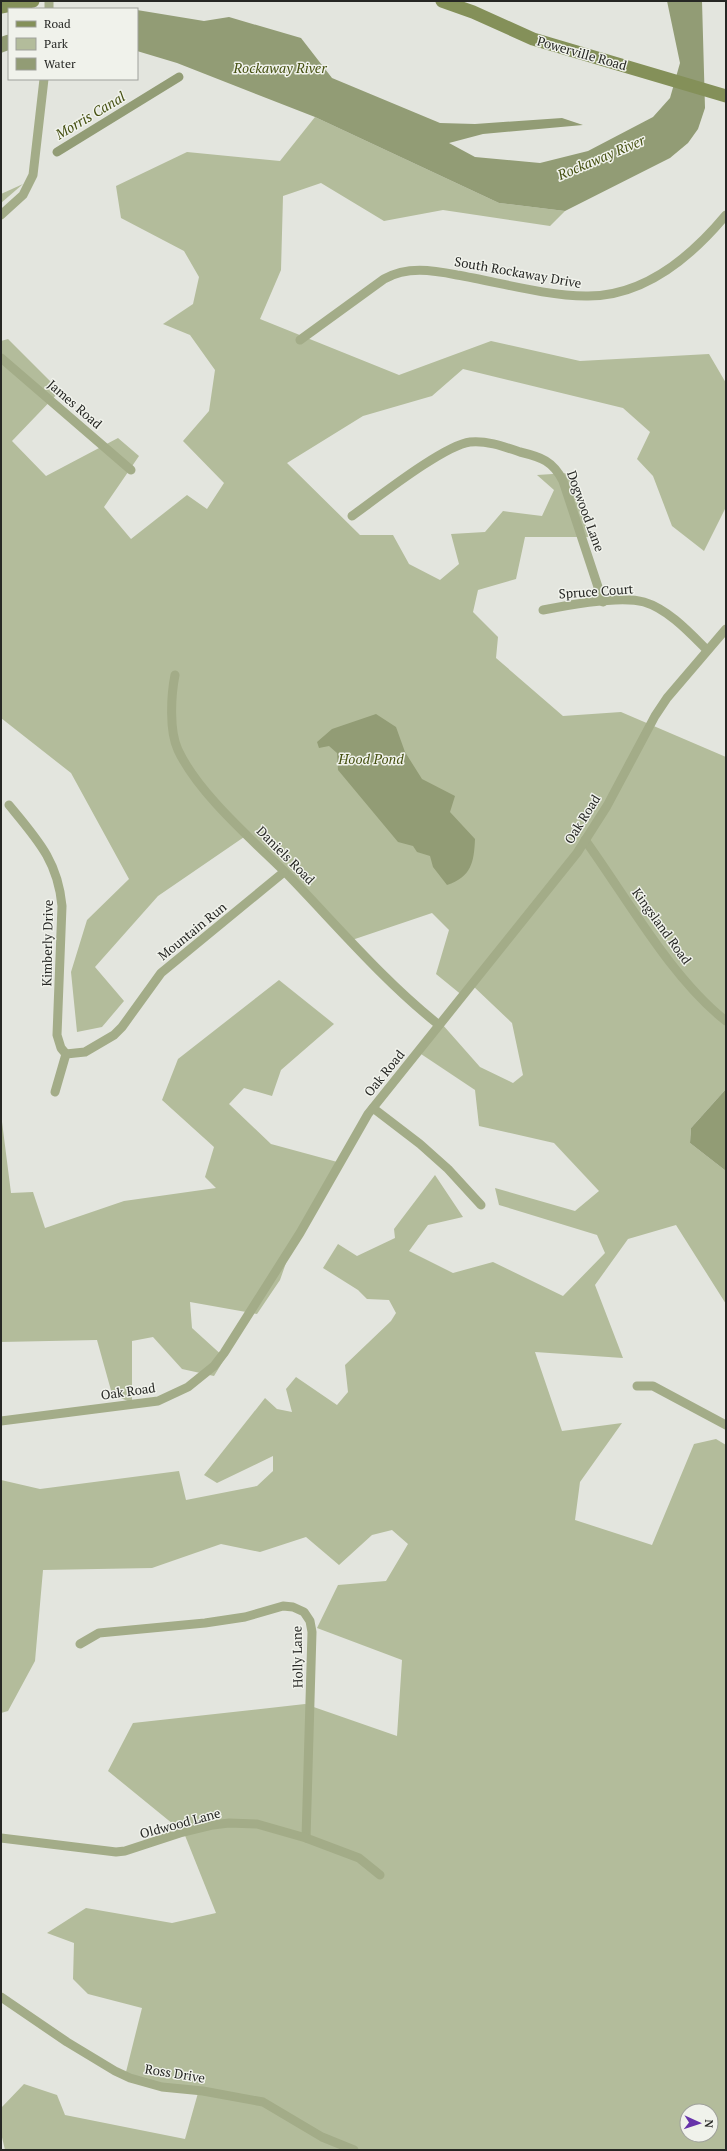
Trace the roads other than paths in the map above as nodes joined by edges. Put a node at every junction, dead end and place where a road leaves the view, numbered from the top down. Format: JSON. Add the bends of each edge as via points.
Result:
{"nodes":[{"id":1,"x":33,"y":1,"type":"edge"},
{"id":2,"x":442,"y":1,"type":"edge"},
{"id":3,"x":1,"y":8,"type":"edge"},
{"id":4,"x":44,"y":80,"type":"edge"},
{"id":5,"x":721,"y":94,"type":"edge"},
{"id":6,"x":1,"y":215,"type":"edge"},
{"id":7,"x":726,"y":216,"type":"edge"},
{"id":8,"x":300,"y":340,"type":"dead end"},
{"id":9,"x":1,"y":358,"type":"edge"},
{"id":10,"x":131,"y":470,"type":"dead end"},
{"id":11,"x":352,"y":516,"type":"dead end"},
{"id":12,"x":603,"y":602,"type":"junction"},
{"id":13,"x":543,"y":610,"type":"dead end"},
{"id":14,"x":726,"y":629,"type":"edge"},
{"id":15,"x":707,"y":650,"type":"junction"},
{"id":16,"x":175,"y":675,"type":"dead end"},
{"id":17,"x":10,"y":805,"type":"dead end"},
{"id":18,"x":585,"y":840,"type":"junction"},
{"id":19,"x":284,"y":872,"type":"junction"},
{"id":20,"x":726,"y":1021,"type":"edge"},
{"id":21,"x":439,"y":1025,"type":"junction"},
{"id":22,"x":66,"y":1054,"type":"junction"},
{"id":23,"x":55,"y":1092,"type":"dead end"},
{"id":24,"x":373,"y":1108,"type":"junction"},
{"id":25,"x":481,"y":1205,"type":"dead end"},
{"id":26,"x":637,"y":1386,"type":"dead end"},
{"id":27,"x":1,"y":1421,"type":"edge"},
{"id":28,"x":726,"y":1425,"type":"edge"},
{"id":29,"x":80,"y":1644,"type":"dead end"},
{"id":30,"x":1,"y":1838,"type":"edge"},
{"id":31,"x":306,"y":1838,"type":"junction"},
{"id":32,"x":380,"y":1875,"type":"dead end"},
{"id":33,"x":1,"y":1997,"type":"edge"},
{"id":34,"x":354,"y":2150,"type":"edge"}],
"edges":[{"from":1,"to":3,"type":"main road"},
{"from":2,"to":5,"type":"main road","name":"Powerville Road","via":[[533,39]]},
{"from":4,"to":6,"type":"street","via":[[33,176],[23,195]]},
{"from":7,"to":8,"type":"street","name":"South Rockaway Drive","via":[[711,234],[676,265],[629,289],[603,295],[570,295],[444,272],[412,270],[396,273],[384,279]]},
{"from":9,"to":10,"type":"street","name":"James Road"},
{"from":11,"to":12,"type":"street","name":"Dogwood Lane","via":[[460,444],[482,442],[541,457],[555,466],[564,480]]},
{"from":12,"to":13,"type":"street","name":"Spruce Court"},
{"from":12,"to":15,"type":"street","name":"Spruce Court","via":[[634,600],[650,604],[682,626]]},
{"from":14,"to":15,"type":"street","name":"Oak Road"},
{"from":15,"to":18,"type":"street","name":"Oak Road","via":[[655,716],[610,800]]},
{"from":16,"to":19,"type":"street","name":"Daniels Road","via":[[172,707],[178,751],[202,788]]},
{"from":17,"to":22,"type":"street","name":"Kimberly Drive","via":[[47,853],[61,890],[57,1035]]},
{"from":18,"to":20,"type":"street","name":"Kingsland Road","via":[[691,988]]},
{"from":18,"to":21,"type":"street","name":"Oak Road","via":[[553,884]]},
{"from":19,"to":21,"type":"street","name":"Daniels Road","via":[[341,933]]},
{"from":19,"to":22,"type":"street","name":"Mountain Run","via":[[161,973],[114,1035],[85,1052]]},
{"from":21,"to":24,"type":"street","name":"Oak Road"},
{"from":22,"to":23,"type":"street"},
{"from":24,"to":25,"type":"street","via":[[448,1169]]},
{"from":24,"to":27,"type":"street","name":"Oak Road","via":[[356,1132],[300,1233],[224,1353],[202,1378],[174,1395],[158,1401]]},
{"from":26,"to":28,"type":"street","via":[[653,1386]]},
{"from":29,"to":31,"type":"street","name":"Holly Lane","via":[[99,1633],[205,1623],[245,1617],[277,1607],[294,1607],[304,1612],[310,1621],[312,1632]]},
{"from":30,"to":31,"type":"street","name":"Oldwood Lane","via":[[116,1852],[213,1825],[246,1823],[268,1826]]},
{"from":31,"to":32,"type":"street","name":"Oldwood Lane","via":[[359,1858]]},
{"from":33,"to":34,"type":"street","name":"Ross Drive","via":[[67,2042],[125,2076],[162,2087],[203,2090],[263,2102],[322,2137]]}]}
